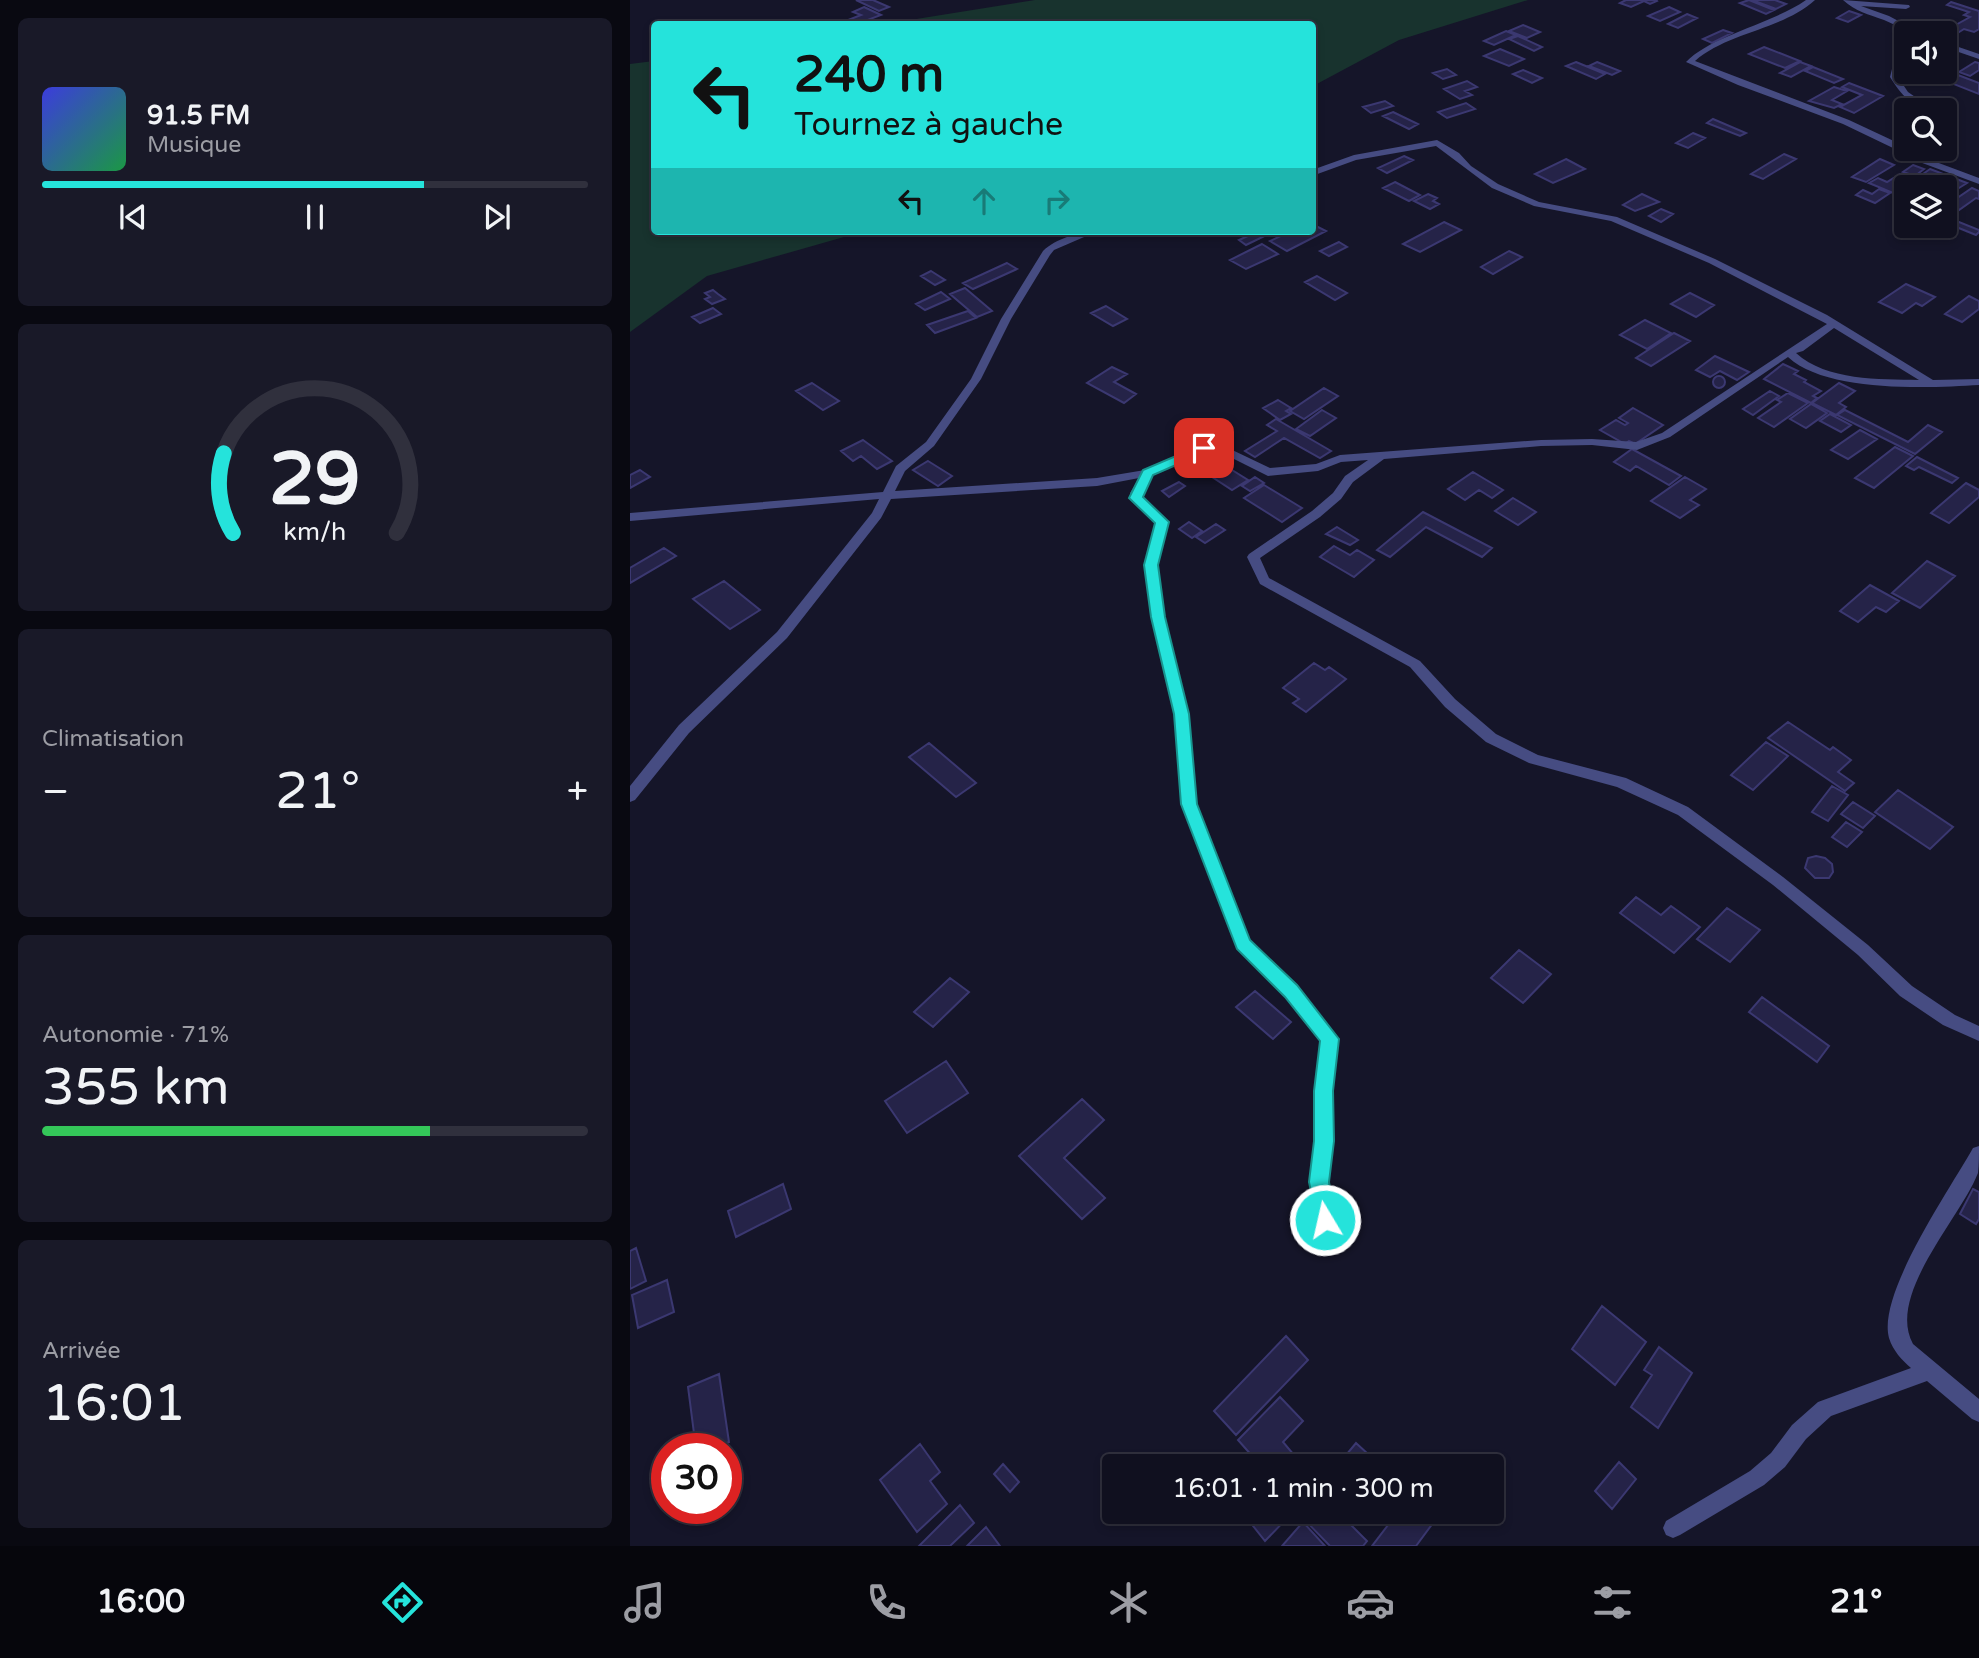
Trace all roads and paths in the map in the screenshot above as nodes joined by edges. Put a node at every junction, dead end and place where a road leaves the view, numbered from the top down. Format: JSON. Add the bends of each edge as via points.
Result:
{"nodes":[{"id":1,"x":1811,"y":0,"type":"edge"},
{"id":2,"x":1850,"y":2,"type":"edge"},
{"id":3,"x":1906,"y":7,"type":"dead end"},
{"id":4,"x":1894,"y":22,"type":"edge"},
{"id":5,"x":1957,"y":49,"type":"edge"},
{"id":6,"x":1979,"y":57,"type":"edge"},
{"id":7,"x":1899,"y":84,"type":"edge"},
{"id":8,"x":1912,"y":98,"type":"edge"},
{"id":9,"x":1894,"y":145,"type":"edge"},
{"id":10,"x":1925,"y":161,"type":"edge"},
{"id":11,"x":1316,"y":172,"type":"edge"},
{"id":12,"x":1979,"y":181,"type":"edge"},
{"id":13,"x":1083,"y":235,"type":"edge"},
{"id":14,"x":1833,"y":324,"type":"junction"},
{"id":15,"x":1789,"y":352,"type":"junction"},
{"id":16,"x":1979,"y":382,"type":"edge"},
{"id":17,"x":1933,"y":384,"type":"junction"},
{"id":18,"x":1381,"y":457,"type":"junction"},
{"id":19,"x":1148,"y":473,"type":"junction"},
{"id":20,"x":923,"y":494,"type":"junction"},
{"id":21,"x":886,"y":496,"type":"junction"},
{"id":22,"x":877,"y":515,"type":"junction"},
{"id":23,"x":630,"y":517,"type":"edge"},
{"id":24,"x":630,"y":796,"type":"edge"},
{"id":25,"x":1979,"y":1034,"type":"edge"},
{"id":26,"x":1979,"y":1154,"type":"edge"},
{"id":27,"x":1325,"y":1220,"type":"dead end"},
{"id":28,"x":1929,"y":1371,"type":"junction"},
{"id":29,"x":1979,"y":1412,"type":"edge"},
{"id":30,"x":1673,"y":1528,"type":"dead end"}],
"edges":[{"from":1,"to":9,"type":"street","via":[[1690,62],[1867,129]]},
{"from":2,"to":3,"type":"street"},
{"from":2,"to":4,"type":"street"},
{"from":5,"to":6,"type":"street"},
{"from":7,"to":8,"type":"street"},
{"from":10,"to":12,"type":"street"},
{"from":11,"to":14,"type":"street","via":[[1358,157],[1437,143],[1495,186],[1537,204],[1632,225]]},
{"from":13,"to":21,"type":"street","via":[[1046,253],[976,379],[936,437],[900,469]]},
{"from":14,"to":15,"type":"street"},
{"from":14,"to":17,"type":"street"},
{"from":15,"to":17,"type":"street","via":[[1810,368],[1865,379]]},
{"from":15,"to":18,"type":"street","via":[[1666,435],[1637,446],[1541,443]]},
{"from":16,"to":17,"type":"street"},
{"from":18,"to":19,"type":"street","via":[[1268,472],[1222,449],[1204,448]]},
{"from":18,"to":25,"type":"street","via":[[1349,480],[1316,514],[1253,557],[1264,581],[1415,664],[1450,703],[1491,738],[1534,759],[1620,782],[1683,811],[1778,881],[1906,991]]},
{"from":19,"to":20,"type":"street","via":[[1097,482]]},
{"from":19,"to":27,"type":"street","via":[[1136,498],[1162,522],[1151,565],[1181,714],[1189,804],[1243,944],[1291,991],[1329,1039],[1319,1182]]},
{"from":20,"to":21,"type":"street"},
{"from":20,"to":22,"type":"street"},
{"from":21,"to":22,"type":"street"},
{"from":21,"to":23,"type":"street"},
{"from":22,"to":24,"type":"street","via":[[782,635],[684,729]]},
{"from":26,"to":28,"type":"street","via":[[1908,1281],[1898,1308],[1898,1336],[1906,1351]]},
{"from":28,"to":29,"type":"street"},
{"from":28,"to":30,"type":"street","via":[[1825,1409],[1757,1478]]}]}
